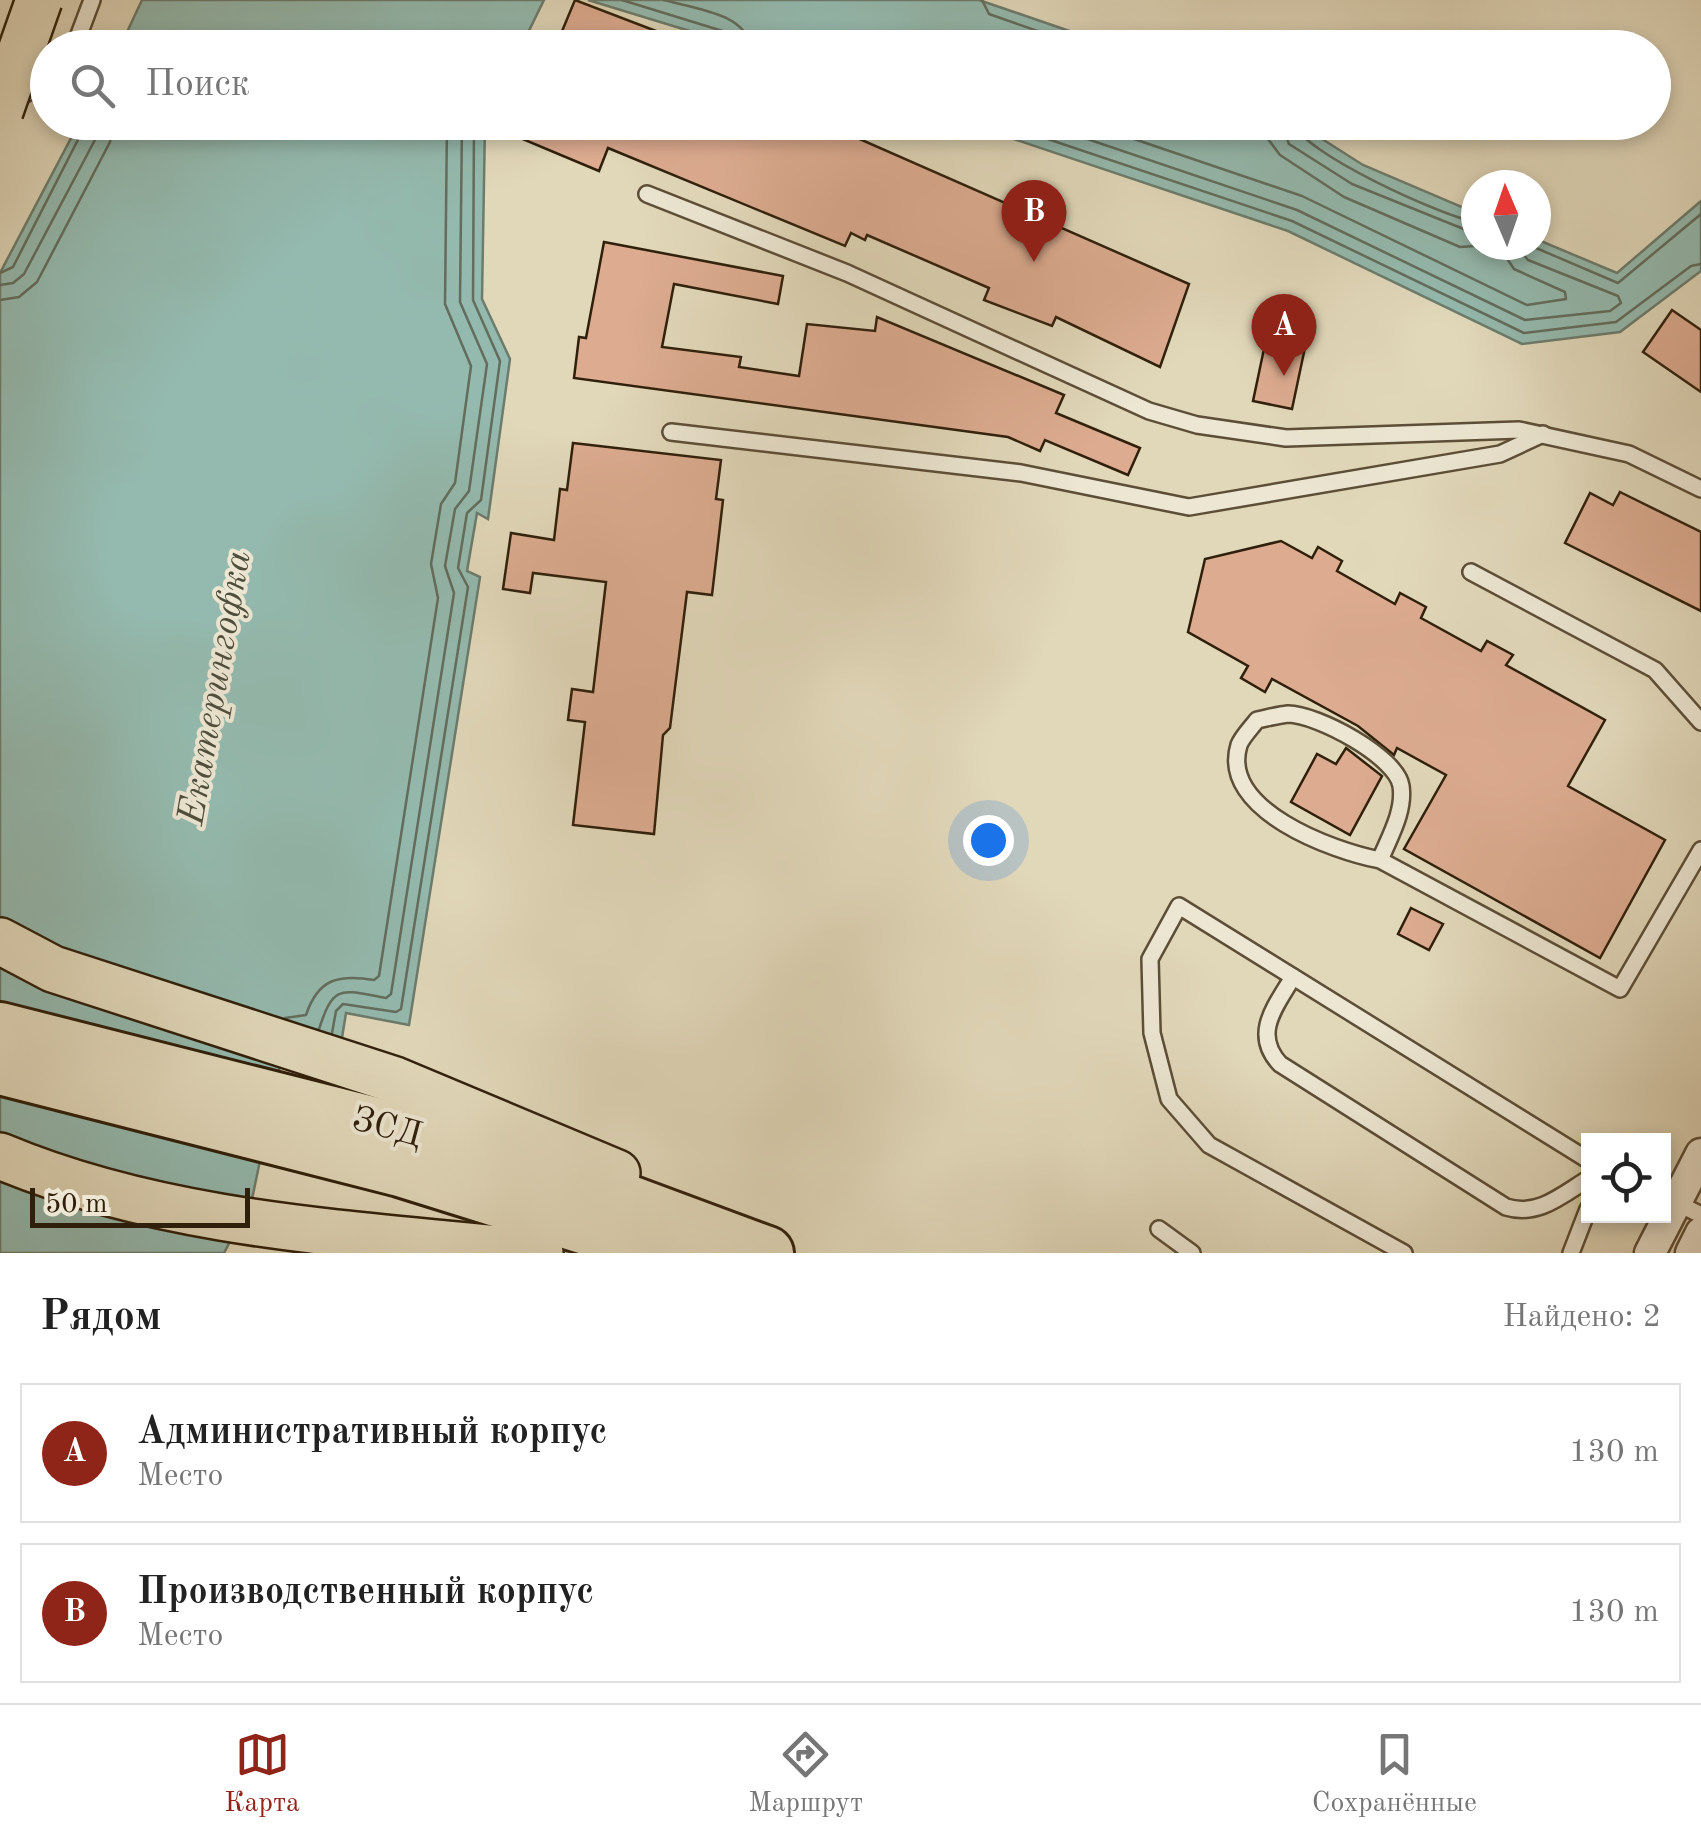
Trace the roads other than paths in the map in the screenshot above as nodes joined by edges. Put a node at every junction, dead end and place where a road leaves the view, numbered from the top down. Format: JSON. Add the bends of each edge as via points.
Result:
{"nodes":[{"id":1,"x":39,"y":0,"type":"edge"},
{"id":2,"x":92,"y":0,"type":"edge"},
{"id":3,"x":81,"y":30,"type":"edge"},
{"id":4,"x":30,"y":93,"type":"edge"},
{"id":5,"x":0,"y":107,"type":"edge"},
{"id":6,"x":647,"y":194,"type":"dead end"},
{"id":7,"x":671,"y":432,"type":"dead end"},
{"id":8,"x":1543,"y":434,"type":"junction"},
{"id":9,"x":1701,"y":488,"type":"edge"},
{"id":10,"x":1471,"y":572,"type":"dead end"},
{"id":11,"x":1701,"y":722,"type":"edge"},
{"id":12,"x":1701,"y":850,"type":"edge"},
{"id":13,"x":1380,"y":860,"type":"junction"},
{"id":14,"x":0,"y":941,"type":"edge"},
{"id":15,"x":1293,"y":977,"type":"junction"},
{"id":16,"x":0,"y":1028,"type":"edge"},
{"id":17,"x":0,"y":1068,"type":"edge"},
{"id":18,"x":1701,"y":1154,"type":"edge"},
{"id":19,"x":0,"y":1156,"type":"edge"},
{"id":20,"x":1581,"y":1156,"type":"edge"},
{"id":21,"x":1581,"y":1183,"type":"edge"},
{"id":22,"x":1680,"y":1204,"type":"edge"},
{"id":23,"x":1583,"y":1223,"type":"edge"},
{"id":24,"x":1160,"y":1229,"type":"dead end"},
{"id":25,"x":1701,"y":1234,"type":"edge"},
{"id":26,"x":540,"y":1253,"type":"edge"},
{"id":27,"x":666,"y":1253,"type":"edge"},
{"id":28,"x":766,"y":1253,"type":"edge"},
{"id":29,"x":786,"y":1253,"type":"edge"},
{"id":30,"x":1192,"y":1253,"type":"edge"},
{"id":31,"x":1404,"y":1253,"type":"edge"},
{"id":32,"x":1571,"y":1253,"type":"edge"},
{"id":33,"x":1650,"y":1253,"type":"edge"},
{"id":34,"x":1692,"y":1253,"type":"edge"}],
"edges":[{"from":1,"to":5,"type":"main road","bridge":true},
{"from":2,"to":3,"type":"lane"},
{"from":4,"to":5,"type":"lane"},
{"from":6,"to":8,"type":"lane","via":[[847,273],[1149,411],[1197,425],[1286,438]]},
{"from":7,"to":8,"type":"lane","via":[[1021,473],[1189,507],[1500,454]]},
{"from":8,"to":9,"type":"lane","via":[[1630,454]]},
{"from":10,"to":11,"type":"lane","via":[[1655,670]]},
{"from":12,"to":13,"type":"lane","via":[[1620,989]]},
{"from":13,"to":13,"type":"lane","via":[[1337,852],[1262,809],[1239,780],[1239,745],[1258,720],[1289,714],[1320,722],[1389,762],[1401,782],[1402,804]]},
{"from":14,"to":29,"type":"main road","via":[[53,969],[395,1080],[666,1194]]},
{"from":15,"to":20,"type":"lane"},
{"from":15,"to":21,"type":"lane","via":[[1264,1034],[1280,1064],[1506,1208],[1538,1209]]},
{"from":15,"to":31,"type":"lane","via":[[1179,906],[1150,959],[1152,1033],[1168,1099],[1210,1144]]},
{"from":16,"to":28,"type":"highway","name":"ЗСД","via":[[570,1180]]},
{"from":17,"to":27,"type":"highway","name":"ЗСД","via":[[400,1170]]},
{"from":18,"to":22,"type":"street"},
{"from":19,"to":26,"type":"main road","via":[[69,1185],[263,1224]]},
{"from":22,"to":33,"type":"street"},
{"from":23,"to":32,"type":"lane"},
{"from":24,"to":30,"type":"lane"},
{"from":25,"to":34,"type":"street"}]}
